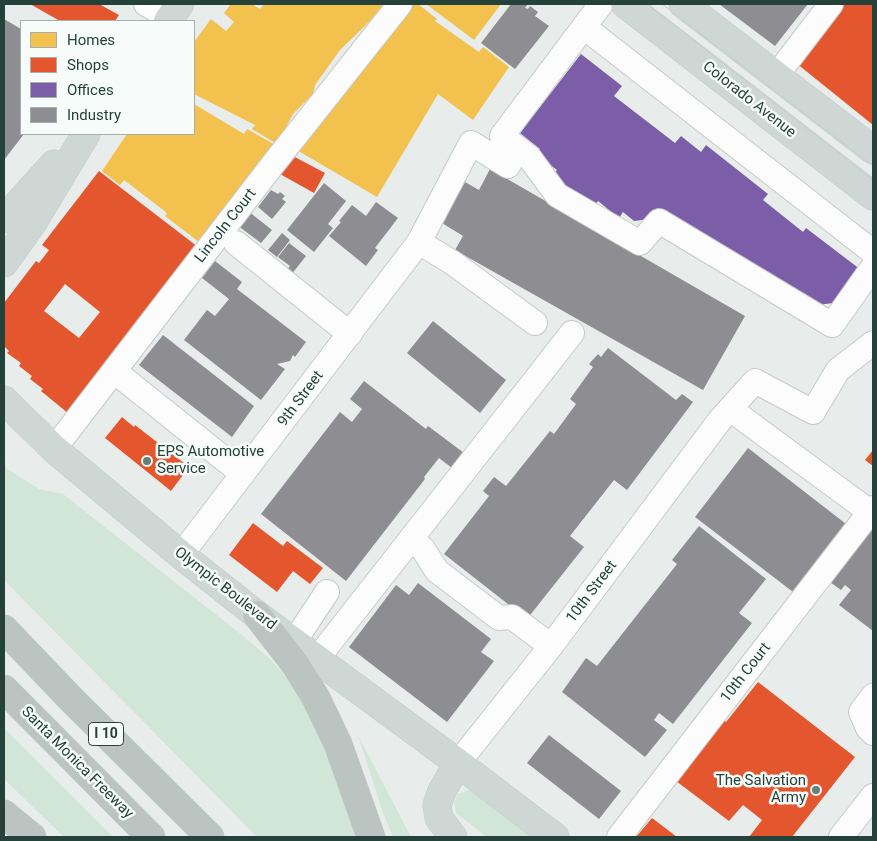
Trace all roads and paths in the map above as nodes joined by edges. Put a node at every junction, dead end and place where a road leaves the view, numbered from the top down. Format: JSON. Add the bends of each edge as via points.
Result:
{"nodes":[{"id":1,"x":146,"y":4,"type":"edge"},
{"id":2,"x":400,"y":4,"type":"edge"},
{"id":3,"x":601,"y":4,"type":"edge"},
{"id":4,"x":625,"y":4,"type":"edge"},
{"id":5,"x":684,"y":4,"type":"edge"},
{"id":6,"x":831,"y":4,"type":"edge"},
{"id":7,"x":173,"y":14,"type":"edge"},
{"id":8,"x":584,"y":27,"type":"junction"},
{"id":9,"x":776,"y":76,"type":"junction"},
{"id":10,"x":81,"y":135,"type":"edge"},
{"id":11,"x":85,"y":135,"type":"edge"},
{"id":12,"x":518,"y":149,"type":"junction"},
{"id":13,"x":873,"y":150,"type":"edge"},
{"id":14,"x":873,"y":196,"type":"edge"},
{"id":15,"x":4,"y":219,"type":"edge"},
{"id":16,"x":419,"y":242,"type":"junction"},
{"id":17,"x":236,"y":243,"type":"dead end"},
{"id":18,"x":872,"y":253,"type":"edge"},
{"id":19,"x":4,"y":264,"type":"edge"},
{"id":20,"x":535,"y":323,"type":"dead end"},
{"id":21,"x":572,"y":333,"type":"dead end"},
{"id":22,"x":350,"y":334,"type":"junction"},
{"id":23,"x":873,"y":343,"type":"edge"},
{"id":24,"x":114,"y":371,"type":"junction"},
{"id":25,"x":4,"y":400,"type":"edge"},
{"id":26,"x":726,"y":414,"type":"junction"},
{"id":27,"x":54,"y":449,"type":"junction"},
{"id":28,"x":243,"y":474,"type":"junction"},
{"id":29,"x":871,"y":510,"type":"edge"},
{"id":30,"x":411,"y":539,"type":"junction"},
{"id":31,"x":181,"y":555,"type":"junction"},
{"id":32,"x":327,"y":592,"type":"dead end"},
{"id":33,"x":257,"y":615,"type":"junction"},
{"id":34,"x":4,"y":629,"type":"edge"},
{"id":35,"x":294,"y":642,"type":"junction"},
{"id":36,"x":550,"y":646,"type":"junction"},
{"id":37,"x":317,"y":659,"type":"junction"},
{"id":38,"x":6,"y":691,"type":"edge"},
{"id":39,"x":873,"y":696,"type":"edge"},
{"id":40,"x":873,"y":733,"type":"edge"},
{"id":41,"x":458,"y":763,"type":"junction"},
{"id":42,"x":873,"y":796,"type":"edge"},
{"id":43,"x":4,"y":814,"type":"edge"},
{"id":44,"x":4,"y":826,"type":"edge"},
{"id":45,"x":14,"y":837,"type":"edge"},
{"id":46,"x":32,"y":837,"type":"edge"},
{"id":47,"x":151,"y":837,"type":"edge"},
{"id":48,"x":210,"y":837,"type":"edge"},
{"id":49,"x":371,"y":837,"type":"edge"},
{"id":50,"x":453,"y":837,"type":"edge"},
{"id":51,"x":555,"y":837,"type":"edge"},
{"id":52,"x":620,"y":837,"type":"edge"},
{"id":53,"x":841,"y":837,"type":"edge"}],
"edges":[{"from":1,"to":7,"type":"street"},
{"from":2,"to":24,"type":"street","name":"Lincoln Court"},
{"from":3,"to":8,"type":"street"},
{"from":4,"to":14,"type":"main road","name":"Colorado Avenue"},
{"from":5,"to":9,"type":"main road"},
{"from":6,"to":9,"type":"street"},
{"from":8,"to":12,"type":"street","via":[[502,136]]},
{"from":8,"to":18,"type":"street"},
{"from":9,"to":13,"type":"main road"},
{"from":10,"to":15,"type":"main road"},
{"from":11,"to":19,"type":"main road"},
{"from":12,"to":16,"type":"street","name":"9th Street","via":[[508,166],[470,143]]},
{"from":12,"to":18,"type":"street","via":[[529,157],[557,195],[640,244],[659,221],[832,325]]},
{"from":16,"to":20,"type":"street"},
{"from":16,"to":22,"type":"street","name":"9th Street"},
{"from":17,"to":22,"type":"street"},
{"from":21,"to":30,"type":"street"},
{"from":22,"to":28,"type":"street","name":"9th Street"},
{"from":23,"to":26,"type":"street","name":"10th Street","via":[[838,370],[813,412],[755,380]]},
{"from":24,"to":27,"type":"street","name":"Lincoln Court"},
{"from":24,"to":28,"type":"street"},
{"from":25,"to":27,"type":"main road","name":"Olympic Boulevard"},
{"from":26,"to":29,"type":"street"},
{"from":26,"to":36,"type":"street","name":"10th Street"},
{"from":27,"to":31,"type":"main road","name":"Olympic Boulevard"},
{"from":28,"to":31,"type":"street","name":"9th Street"},
{"from":29,"to":52,"type":"street","name":"10th Court"},
{"from":30,"to":36,"type":"street","via":[[423,549],[437,571],[499,618],[512,617]]},
{"from":30,"to":37,"type":"street"},
{"from":31,"to":33,"type":"main road","name":"Olympic Boulevard"},
{"from":32,"to":35,"type":"street"},
{"from":33,"to":35,"type":"main road","name":"Olympic Boulevard"},
{"from":33,"to":49,"type":"highway","via":[[295,664],[316,698],[338,744]]},
{"from":34,"to":48,"type":"highway","number":"I 10"},
{"from":35,"to":37,"type":"main road","name":"Olympic Boulevard"},
{"from":36,"to":41,"type":"street","name":"10th Street"},
{"from":37,"to":41,"type":"main road","name":"Olympic Boulevard"},
{"from":38,"to":47,"type":"highway","name":"Santa Monica Freeway","number":"I 10"},
{"from":39,"to":40,"type":"street","via":[[861,712]]},
{"from":41,"to":50,"type":"main road","via":[[437,805],[439,818]]},
{"from":41,"to":51,"type":"main road","name":"Olympic Boulevard"},
{"from":42,"to":53,"type":"street"},
{"from":43,"to":46,"type":"highway"},
{"from":44,"to":45,"type":"main road"}]}
